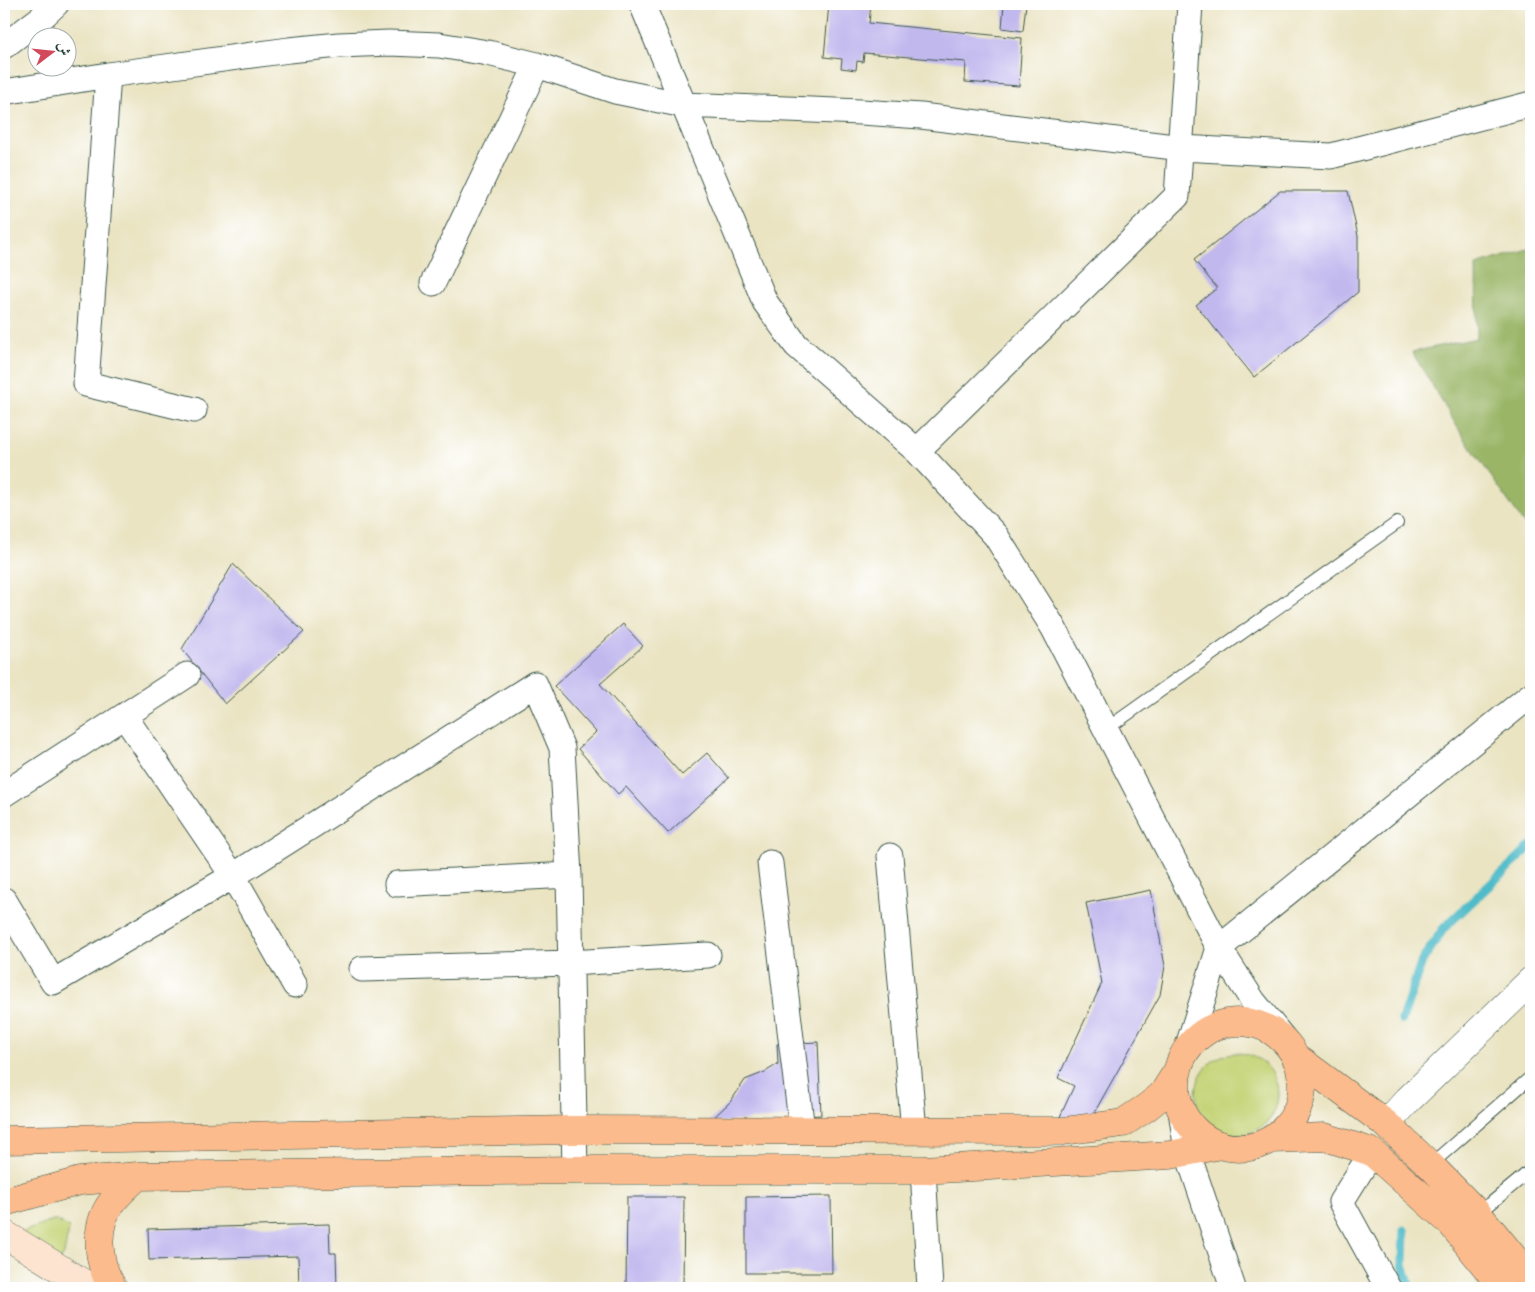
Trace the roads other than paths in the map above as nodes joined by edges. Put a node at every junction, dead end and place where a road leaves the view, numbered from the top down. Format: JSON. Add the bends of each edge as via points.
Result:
{"nodes":[{"id":1,"x":56,"y":4,"type":"edge"},
{"id":2,"x":642,"y":4,"type":"edge"},
{"id":3,"x":1190,"y":4,"type":"edge"},
{"id":4,"x":4,"y":46,"type":"edge"},
{"id":5,"x":537,"y":65,"type":"junction"},
{"id":6,"x":108,"y":75,"type":"junction"},
{"id":7,"x":4,"y":92,"type":"edge"},
{"id":8,"x":1531,"y":104,"type":"edge"},
{"id":9,"x":684,"y":105,"type":"junction"},
{"id":10,"x":1182,"y":148,"type":"junction"},
{"id":11,"x":433,"y":283,"type":"dead end"},
{"id":12,"x":194,"y":410,"type":"dead end"},
{"id":13,"x":917,"y":451,"type":"junction"},
{"id":14,"x":1397,"y":523,"type":"dead end"},
{"id":15,"x":187,"y":675,"type":"dead end"},
{"id":16,"x":1531,"y":695,"type":"edge"},
{"id":17,"x":125,"y":717,"type":"junction"},
{"id":18,"x":1105,"y":730,"type":"junction"},
{"id":19,"x":4,"y":794,"type":"edge"},
{"id":20,"x":890,"y":856,"type":"dead end"},
{"id":21,"x":770,"y":863,"type":"dead end"},
{"id":22,"x":569,"y":875,"type":"junction"},
{"id":23,"x":233,"y":876,"type":"junction"},
{"id":24,"x":397,"y":884,"type":"dead end"},
{"id":25,"x":4,"y":900,"type":"edge"},
{"id":26,"x":1219,"y":948,"type":"junction"},
{"id":27,"x":708,"y":955,"type":"dead end"},
{"id":28,"x":570,"y":963,"type":"junction"},
{"id":29,"x":362,"y":969,"type":"dead end"},
{"id":30,"x":1531,"y":982,"type":"edge"},
{"id":31,"x":295,"y":985,"type":"dead end"},
{"id":32,"x":1292,"y":1050,"type":"junction"},
{"id":33,"x":1183,"y":1059,"type":"junction"},
{"id":34,"x":1531,"y":1077,"type":"edge"},
{"id":35,"x":1180,"y":1104,"type":"junction"},
{"id":36,"x":1386,"y":1124,"type":"junction"},
{"id":37,"x":573,"y":1130,"type":"junction"},
{"id":38,"x":802,"y":1130,"type":"junction"},
{"id":39,"x":914,"y":1131,"type":"junction"},
{"id":40,"x":1272,"y":1139,"type":"junction"},
{"id":41,"x":4,"y":1140,"type":"edge"},
{"id":42,"x":1221,"y":1145,"type":"junction"},
{"id":43,"x":1187,"y":1151,"type":"junction"},
{"id":44,"x":1372,"y":1152,"type":"junction"},
{"id":45,"x":1430,"y":1165,"type":"junction"},
{"id":46,"x":574,"y":1170,"type":"junction"},
{"id":47,"x":923,"y":1170,"type":"junction"},
{"id":48,"x":1531,"y":1170,"type":"edge"},
{"id":49,"x":138,"y":1176,"type":"junction"},
{"id":50,"x":4,"y":1202,"type":"edge"},
{"id":51,"x":1478,"y":1214,"type":"junction"},
{"id":52,"x":4,"y":1234,"type":"edge"},
{"id":53,"x":1531,"y":1279,"type":"edge"},
{"id":54,"x":91,"y":1288,"type":"edge"},
{"id":55,"x":113,"y":1288,"type":"edge"},
{"id":56,"x":930,"y":1288,"type":"edge"},
{"id":57,"x":1233,"y":1288,"type":"edge"},
{"id":58,"x":1388,"y":1288,"type":"edge"},
{"id":59,"x":1503,"y":1288,"type":"edge"}],
"edges":[{"from":1,"to":4,"type":"street"},
{"from":2,"to":9,"type":"street"},
{"from":3,"to":10,"type":"street"},
{"from":5,"to":6,"type":"street","via":[[455,48],[389,43],[297,49]]},
{"from":5,"to":9,"type":"street","via":[[615,91]]},
{"from":5,"to":11,"type":"street"},
{"from":6,"to":7,"type":"street"},
{"from":6,"to":12,"type":"street","via":[[86,384]]},
{"from":8,"to":10,"type":"street","via":[[1331,156]]},
{"from":9,"to":10,"type":"street","via":[[911,116]]},
{"from":9,"to":13,"type":"street","via":[[765,302],[796,345]]},
{"from":10,"to":13,"type":"street","via":[[1177,196]]},
{"from":13,"to":18,"type":"street","via":[[996,536],[1052,627]]},
{"from":14,"to":18,"type":"lane"},
{"from":15,"to":17,"type":"street"},
{"from":16,"to":26,"type":"street"},
{"from":17,"to":19,"type":"street"},
{"from":17,"to":23,"type":"street"},
{"from":18,"to":26,"type":"street"},
{"from":20,"to":39,"type":"street"},
{"from":21,"to":38,"type":"street"},
{"from":22,"to":23,"type":"street","via":[[562,748],[535,684]]},
{"from":22,"to":24,"type":"street"},
{"from":22,"to":28,"type":"street"},
{"from":23,"to":25,"type":"street","via":[[53,982]]},
{"from":23,"to":31,"type":"street"},
{"from":26,"to":32,"type":"street","via":[[1253,1001]]},
{"from":26,"to":33,"type":"street"},
{"from":27,"to":28,"type":"street"},
{"from":28,"to":29,"type":"street"},
{"from":28,"to":37,"type":"street"},
{"from":30,"to":36,"type":"street"},
{"from":32,"to":33,"type":"main road","via":[[1272,1031],[1254,1023],[1235,1022],[1216,1026],[1200,1035]]},
{"from":32,"to":36,"type":"main road"},
{"from":32,"to":40,"type":"main road","via":[[1302,1076],[1302,1094],[1297,1112],[1286,1128]]},
{"from":33,"to":35,"type":"main road","via":[[1177,1087]]},
{"from":33,"to":39,"type":"main road","via":[[1162,1096],[1123,1123],[1064,1131]]},
{"from":34,"to":45,"type":"lane"},
{"from":35,"to":42,"type":"main road","via":[[1189,1122],[1203,1136]]},
{"from":35,"to":43,"type":"street"},
{"from":36,"to":45,"type":"main road"},
{"from":37,"to":38,"type":"main road"},
{"from":37,"to":41,"type":"main road"},
{"from":37,"to":46,"type":"street"},
{"from":38,"to":39,"type":"main road"},
{"from":40,"to":42,"type":"main road","via":[[1256,1146],[1239,1148]]},
{"from":40,"to":44,"type":"main road","via":[[1325,1137]]},
{"from":42,"to":43,"type":"main road"},
{"from":43,"to":47,"type":"main road","via":[[1170,1155]]},
{"from":43,"to":57,"type":"street"},
{"from":44,"to":58,"type":"street","via":[[1341,1202]]},
{"from":44,"to":59,"type":"main road","via":[[1450,1222]]},
{"from":45,"to":51,"type":"main road"},
{"from":46,"to":47,"type":"main road"},
{"from":46,"to":49,"type":"main road"},
{"from":47,"to":56,"type":"street"},
{"from":48,"to":51,"type":"lane"},
{"from":49,"to":50,"type":"main road","via":[[80,1181]]},
{"from":49,"to":55,"type":"main road","via":[[112,1201],[102,1218],[101,1257]]},
{"from":51,"to":53,"type":"main road"},
{"from":52,"to":54,"type":"main road"}]}
